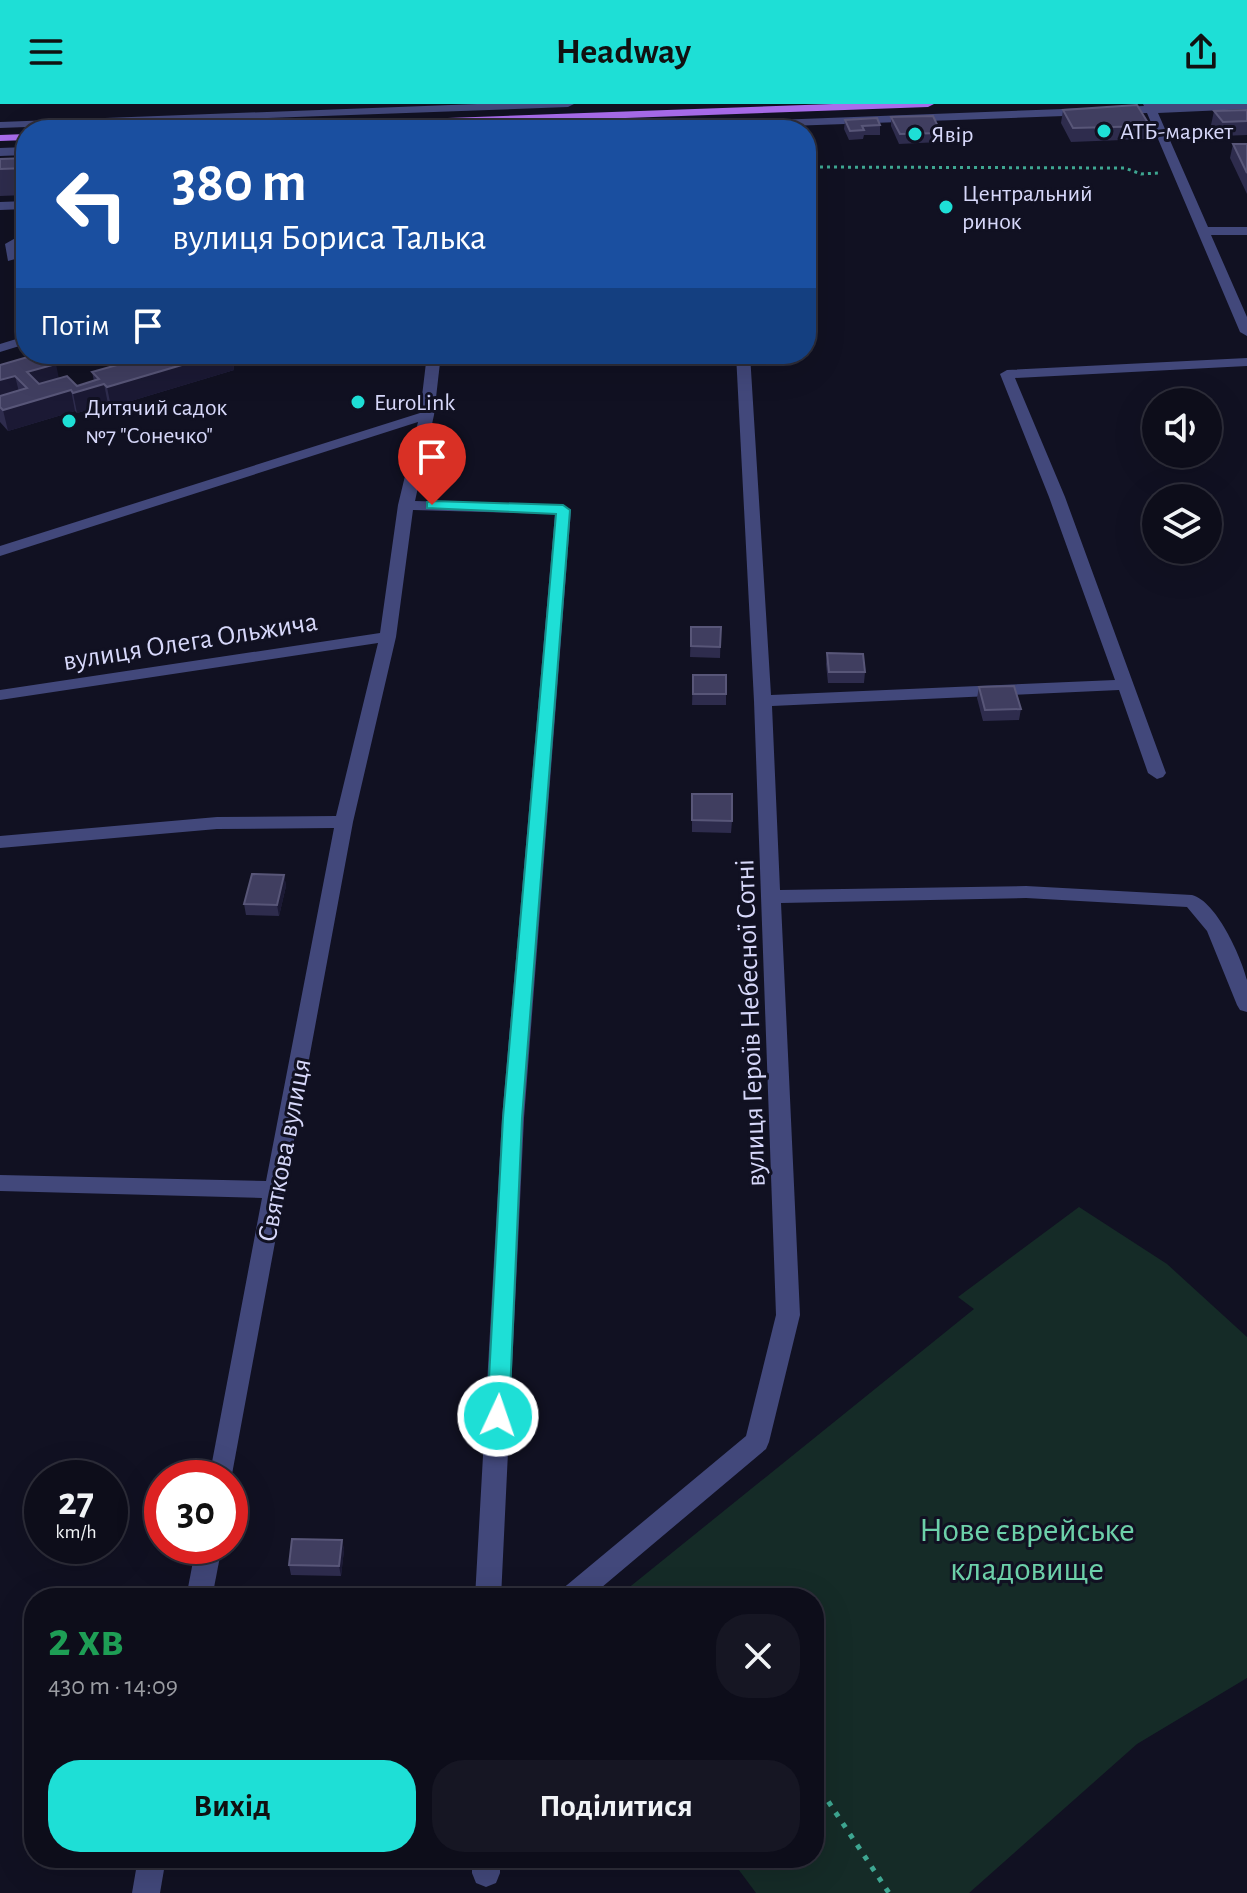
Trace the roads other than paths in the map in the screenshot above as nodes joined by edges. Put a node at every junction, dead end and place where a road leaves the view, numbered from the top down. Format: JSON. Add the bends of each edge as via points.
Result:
{"nodes":[{"id":1,"x":568,"y":104,"type":"edge"},
{"id":2,"x":928,"y":104,"type":"edge"},
{"id":3,"x":1247,"y":106,"type":"edge"},
{"id":4,"x":748,"y":107,"type":"edge"},
{"id":5,"x":1151,"y":107,"type":"edge"},
{"id":6,"x":710,"y":112,"type":"junction"},
{"id":7,"x":344,"y":114,"type":"edge"},
{"id":8,"x":250,"y":120,"type":"edge"},
{"id":9,"x":711,"y":120,"type":"edge"},
{"id":10,"x":816,"y":123,"type":"edge"},
{"id":11,"x":1206,"y":231,"type":"junction"},
{"id":12,"x":1247,"y":231,"type":"edge"},
{"id":13,"x":5,"y":244,"type":"edge"},
{"id":14,"x":13,"y":258,"type":"edge"},
{"id":15,"x":1247,"y":332,"type":"edge"},
{"id":16,"x":1247,"y":362,"type":"edge"},
{"id":17,"x":433,"y":364,"type":"edge"},
{"id":18,"x":744,"y":364,"type":"edge"},
{"id":19,"x":427,"y":415,"type":"junction"},
{"id":20,"x":406,"y":505,"type":"junction"},
{"id":21,"x":0,"y":551,"type":"edge"},
{"id":22,"x":388,"y":637,"type":"junction"},
{"id":23,"x":1125,"y":685,"type":"junction"},
{"id":24,"x":0,"y":695,"type":"edge"},
{"id":25,"x":763,"y":701,"type":"junction"},
{"id":26,"x":1157,"y":773,"type":"dead end"},
{"id":27,"x":344,"y":822,"type":"junction"},
{"id":28,"x":0,"y":842,"type":"edge"},
{"id":29,"x":772,"y":897,"type":"junction"},
{"id":30,"x":1247,"y":1005,"type":"edge"},
{"id":31,"x":0,"y":1183,"type":"edge"},
{"id":32,"x":275,"y":1190,"type":"junction"},
{"id":33,"x":224,"y":1460,"type":"edge"},
{"id":34,"x":206,"y":1564,"type":"edge"},
{"id":35,"x":201,"y":1588,"type":"edge"},
{"id":36,"x":489,"y":1588,"type":"edge"},
{"id":37,"x":582,"y":1588,"type":"edge"},
{"id":38,"x":150,"y":1868,"type":"edge"},
{"id":39,"x":146,"y":1893,"type":"edge"}],
"edges":[{"from":1,"to":7,"type":"street"},
{"from":2,"to":4,"type":"main road"},
{"from":3,"to":5,"type":"street"},
{"from":4,"to":6,"type":"main road"},
{"from":5,"to":10,"type":"street"},
{"from":5,"to":11,"type":"street"},
{"from":6,"to":7,"type":"main road"},
{"from":6,"to":9,"type":"street"},
{"from":7,"to":8,"type":"street"},
{"from":11,"to":12,"type":"street"},
{"from":11,"to":15,"type":"street"},
{"from":13,"to":14,"type":"street"},
{"from":16,"to":23,"type":"street","via":[[1007,374]]},
{"from":17,"to":19,"type":"street","name":"Святкова вулиця"},
{"from":18,"to":25,"type":"street","name":"вулиця Героїв Небесної Сотні"},
{"from":19,"to":20,"type":"street","name":"Святкова вулиця"},
{"from":19,"to":21,"type":"street"},
{"from":20,"to":22,"type":"street","name":"Святкова вулиця"},
{"from":20,"to":36,"type":"street","via":[[563,510],[513,1118]]},
{"from":22,"to":24,"type":"street","name":"вулиця Олега Ольжича"},
{"from":22,"to":27,"type":"street","name":"Святкова вулиця"},
{"from":23,"to":25,"type":"street"},
{"from":23,"to":26,"type":"street"},
{"from":25,"to":29,"type":"street","name":"вулиця Героїв Небесної Сотні"},
{"from":27,"to":28,"type":"street","via":[[217,823]]},
{"from":27,"to":32,"type":"street","name":"Святкова вулиця"},
{"from":29,"to":30,"type":"street","via":[[1026,892],[1192,901],[1216,928]]},
{"from":29,"to":37,"type":"street","name":"вулиця Героїв Небесної Сотні","via":[[788,1315],[757,1442]]},
{"from":31,"to":32,"type":"street"},
{"from":32,"to":33,"type":"street","name":"Святкова вулиця"},
{"from":34,"to":35,"type":"street"},
{"from":38,"to":39,"type":"street"}]}
